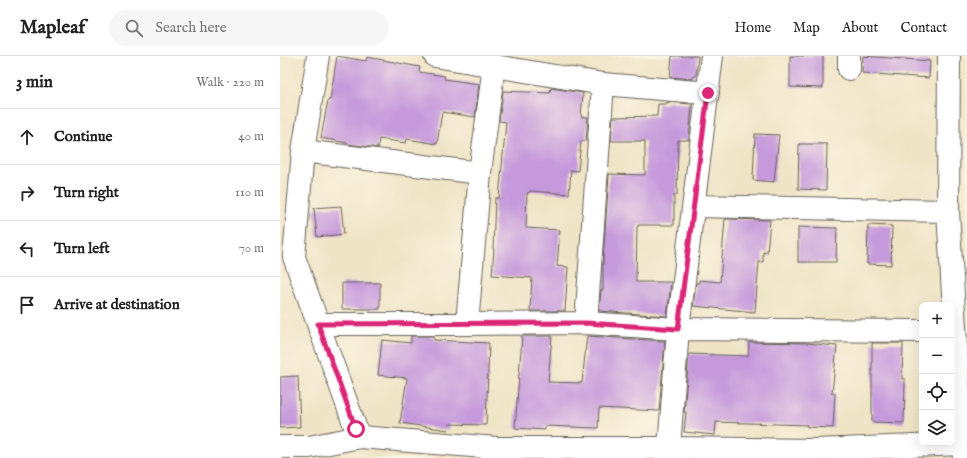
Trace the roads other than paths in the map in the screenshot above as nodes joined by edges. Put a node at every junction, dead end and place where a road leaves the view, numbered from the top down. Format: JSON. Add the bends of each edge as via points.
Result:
{"nodes":[{"id":1,"x":318,"y":56,"type":"edge"},
{"id":2,"x":436,"y":56,"type":"edge"},
{"id":3,"x":712,"y":56,"type":"edge"},
{"id":4,"x":949,"y":56,"type":"edge"},
{"id":5,"x":494,"y":66,"type":"junction"},
{"id":6,"x":603,"y":84,"type":"junction"},
{"id":7,"x":708,"y":93,"type":"junction"},
{"id":8,"x":303,"y":151,"type":"junction"},
{"id":9,"x":480,"y":173,"type":"junction"},
{"id":10,"x":694,"y":206,"type":"junction"},
{"id":11,"x":948,"y":212,"type":"junction"},
{"id":12,"x":586,"y":323,"type":"junction"},
{"id":13,"x":318,"y":324,"type":"junction"},
{"id":14,"x":467,"y":324,"type":"junction"},
{"id":15,"x":678,"y":329,"type":"junction"},
{"id":16,"x":919,"y":331,"type":"edge"},
{"id":17,"x":958,"y":332,"type":"edge"},
{"id":18,"x":360,"y":437,"type":"junction"},
{"id":19,"x":280,"y":447,"type":"edge"},
{"id":20,"x":431,"y":450,"type":"edge"},
{"id":21,"x":963,"y":451,"type":"edge"},
{"id":22,"x":309,"y":452,"type":"edge"},
{"id":23,"x":498,"y":453,"type":"edge"},
{"id":24,"x":669,"y":453,"type":"edge"},
{"id":25,"x":817,"y":454,"type":"edge"}],
"edges":[{"from":1,"to":8,"type":"street"},
{"from":2,"to":5,"type":"street"},
{"from":3,"to":7,"type":"street"},
{"from":4,"to":11,"type":"street"},
{"from":5,"to":6,"type":"street"},
{"from":5,"to":9,"type":"street"},
{"from":6,"to":7,"type":"street"},
{"from":6,"to":12,"type":"street"},
{"from":7,"to":10,"type":"street"},
{"from":8,"to":9,"type":"street"},
{"from":8,"to":13,"type":"street","via":[[294,257]]},
{"from":9,"to":14,"type":"street"},
{"from":10,"to":11,"type":"street"},
{"from":10,"to":15,"type":"street"},
{"from":11,"to":17,"type":"street"},
{"from":12,"to":14,"type":"street"},
{"from":12,"to":15,"type":"street"},
{"from":13,"to":14,"type":"street"},
{"from":13,"to":18,"type":"street"},
{"from":15,"to":16,"type":"street"},
{"from":15,"to":24,"type":"street"},
{"from":17,"to":21,"type":"street"},
{"from":18,"to":20,"type":"street"},
{"from":18,"to":22,"type":"street"},
{"from":19,"to":22,"type":"street"},
{"from":20,"to":23,"type":"street"},
{"from":21,"to":25,"type":"street"},
{"from":23,"to":24,"type":"street"},
{"from":24,"to":25,"type":"street"}]}
